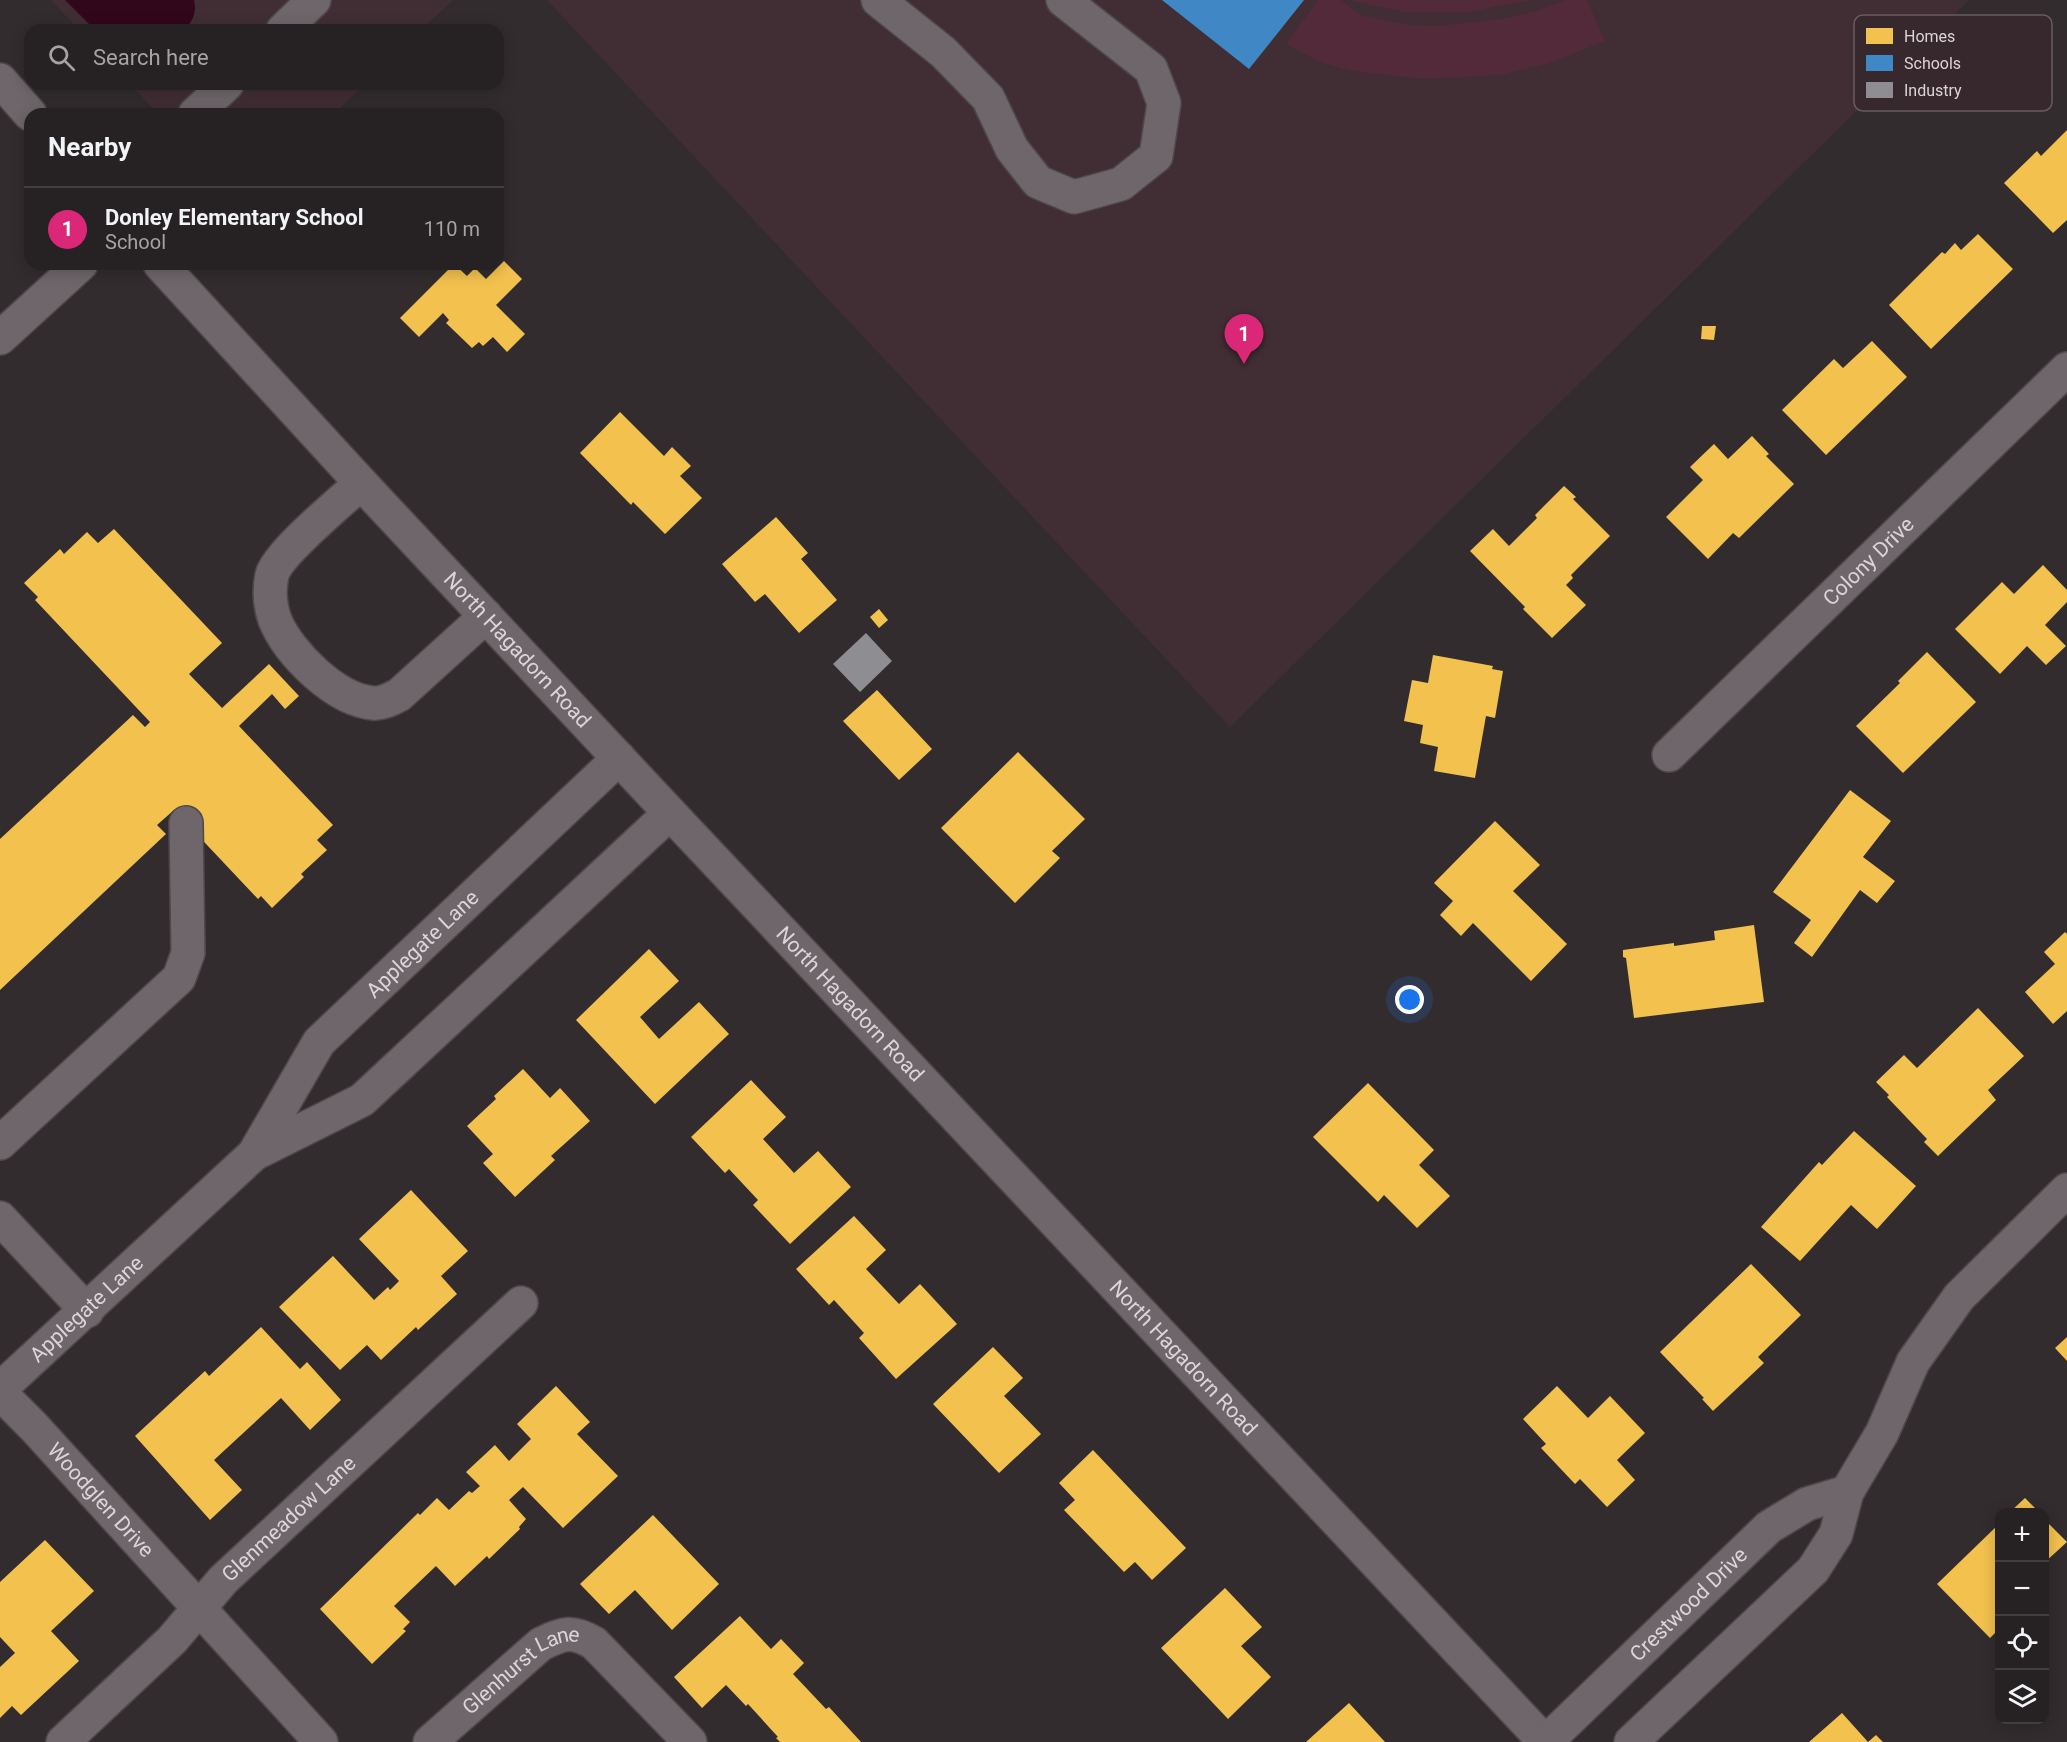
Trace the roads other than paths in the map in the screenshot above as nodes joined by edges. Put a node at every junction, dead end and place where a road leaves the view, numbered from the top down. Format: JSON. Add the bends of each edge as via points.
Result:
{"nodes":[{"id":1,"x":314,"y":0,"type":"edge"},
{"id":2,"x":878,"y":0,"type":"edge"},
{"id":3,"x":1063,"y":0,"type":"edge"},
{"id":4,"x":289,"y":24,"type":"edge"},
{"id":5,"x":2,"y":85,"type":"edge"},
{"id":6,"x":221,"y":90,"type":"edge"},
{"id":7,"x":24,"y":108,"type":"edge"},
{"id":8,"x":201,"y":108,"type":"edge"},
{"id":9,"x":74,"y":270,"type":"edge"},
{"id":10,"x":166,"y":270,"type":"edge"},
{"id":11,"x":0,"y":338,"type":"edge"},
{"id":12,"x":2067,"y":369,"type":"edge"},
{"id":13,"x":361,"y":483,"type":"junction"},
{"id":14,"x":486,"y":616,"type":"junction"},
{"id":15,"x":1669,"y":755,"type":"dead end"},
{"id":16,"x":619,"y":758,"type":"junction"},
{"id":17,"x":670,"y":813,"type":"junction"},
{"id":18,"x":186,"y":823,"type":"dead end"},
{"id":19,"x":0,"y":1143,"type":"edge"},
{"id":20,"x":254,"y":1154,"type":"junction"},
{"id":21,"x":2067,"y":1190,"type":"edge"},
{"id":22,"x":0,"y":1218,"type":"edge"},
{"id":23,"x":521,"y":1302,"type":"dead end"},
{"id":24,"x":87,"y":1311,"type":"junction"},
{"id":25,"x":0,"y":1391,"type":"edge"},
{"id":26,"x":1848,"y":1491,"type":"junction"},
{"id":27,"x":199,"y":1608,"type":"junction"},
{"id":28,"x":63,"y":1742,"type":"edge"},
{"id":29,"x":321,"y":1742,"type":"edge"},
{"id":30,"x":430,"y":1742,"type":"edge"},
{"id":31,"x":690,"y":1742,"type":"edge"},
{"id":32,"x":1545,"y":1742,"type":"edge"},
{"id":33,"x":1631,"y":1742,"type":"edge"}],
"edges":[{"from":1,"to":4,"type":"street"},
{"from":2,"to":3,"type":"street","via":[[943,52],[988,98],[1012,149],[1038,183],[1074,197],[1121,184],[1156,156],[1164,103],[1151,69]]},
{"from":5,"to":7,"type":"street"},
{"from":6,"to":8,"type":"street"},
{"from":9,"to":11,"type":"street"},
{"from":10,"to":13,"type":"street","name":"North Hagadorn Road"},
{"from":12,"to":15,"type":"street","name":"Colony Drive"},
{"from":13,"to":14,"type":"street","name":"North Hagadorn Road"},
{"from":13,"to":14,"type":"street","via":[[282,557],[273,573],[269,592],[275,620],[318,676],[340,693],[374,703],[388,701]]},
{"from":14,"to":16,"type":"street","name":"North Hagadorn Road"},
{"from":16,"to":17,"type":"street","name":"North Hagadorn Road"},
{"from":16,"to":20,"type":"street","name":"Applegate Lane","via":[[319,1042]]},
{"from":17,"to":20,"type":"street","name":"Applegate Lane","via":[[362,1100]]},
{"from":17,"to":32,"type":"street","name":"North Hagadorn Road"},
{"from":18,"to":19,"type":"street","via":[[188,953],[179,978]]},
{"from":20,"to":24,"type":"street","name":"Applegate Lane"},
{"from":21,"to":26,"type":"street","via":[[1959,1297],[1912,1362],[1882,1433]]},
{"from":22,"to":24,"type":"street"},
{"from":23,"to":27,"type":"street","name":"Glenmeadow Lane","via":[[223,1580]]},
{"from":24,"to":25,"type":"street","name":"Applegate Lane"},
{"from":25,"to":27,"type":"street","name":"Woodglen Drive"},
{"from":26,"to":32,"type":"street","name":"Crestwood Drive","via":[[1807,1504],[1769,1527]]},
{"from":26,"to":33,"type":"street","via":[[1836,1534],[1813,1570]]},
{"from":27,"to":28,"type":"street","name":"Glenmeadow Lane","via":[[172,1640]]},
{"from":27,"to":29,"type":"street","name":"Woodglen Drive"},
{"from":30,"to":31,"type":"street","name":"Glenhurst Lane","via":[[541,1644],[560,1635],[580,1635],[594,1643]]}]}
